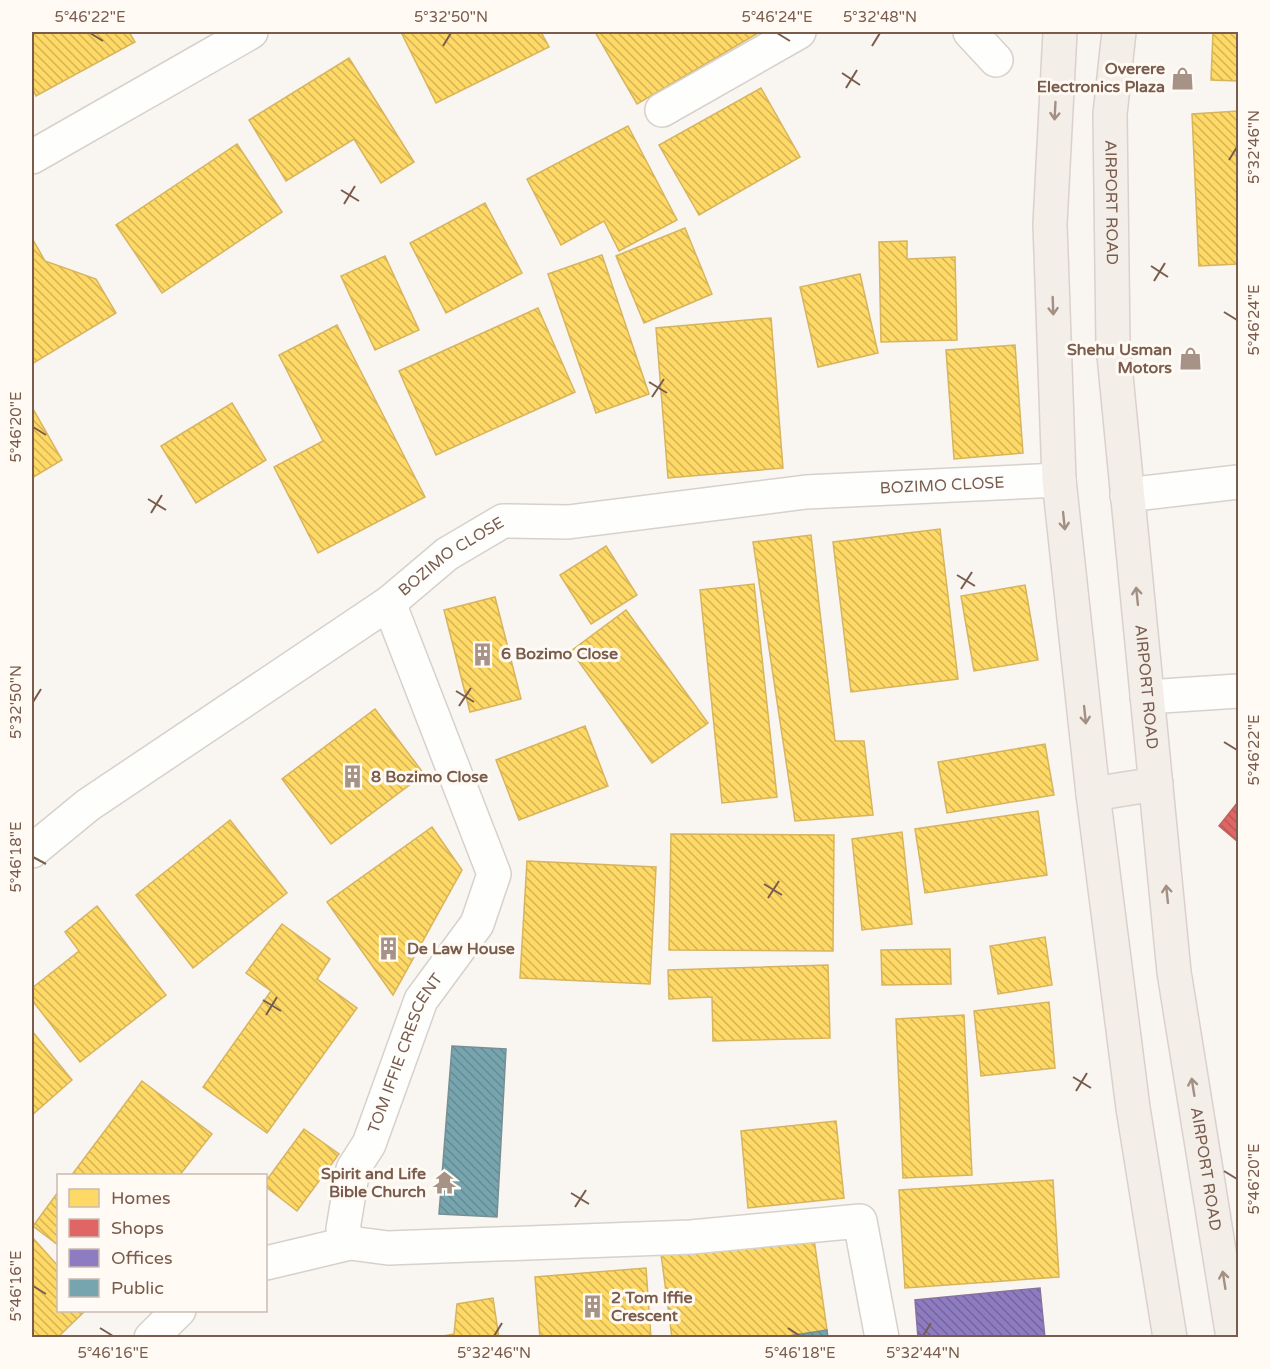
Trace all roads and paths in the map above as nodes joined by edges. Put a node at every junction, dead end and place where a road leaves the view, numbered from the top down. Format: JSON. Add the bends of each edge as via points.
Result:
{"nodes":[{"id":1,"x":251,"y":32,"type":"edge"},
{"id":2,"x":799,"y":32,"type":"edge"},
{"id":3,"x":970,"y":32,"type":"edge"},
{"id":4,"x":1060,"y":32,"type":"edge"},
{"id":5,"x":1119,"y":32,"type":"edge"},
{"id":6,"x":996,"y":60,"type":"dead end"},
{"id":7,"x":662,"y":110,"type":"dead end"},
{"id":8,"x":32,"y":157,"type":"edge"},
{"id":9,"x":1059,"y":480,"type":"junction"},
{"id":10,"x":1239,"y":483,"type":"edge"},
{"id":11,"x":1127,"y":495,"type":"junction"},
{"id":12,"x":389,"y":603,"type":"junction"},
{"id":13,"x":1239,"y":691,"type":"edge"},
{"id":14,"x":1147,"y":697,"type":"junction"},
{"id":15,"x":1156,"y":784,"type":"junction"},
{"id":16,"x":1093,"y":794,"type":"junction"},
{"id":17,"x":32,"y":852,"type":"edge"},
{"id":18,"x":350,"y":1243,"type":"junction"},
{"id":19,"x":267,"y":1263,"type":"edge"},
{"id":20,"x":178,"y":1312,"type":"edge"},
{"id":21,"x":1234,"y":1324,"type":"edge"},
{"id":22,"x":151,"y":1338,"type":"edge"},
{"id":23,"x":882,"y":1338,"type":"edge"},
{"id":24,"x":1170,"y":1338,"type":"edge"}],
"edges":[{"from":1,"to":8,"type":"street"},
{"from":2,"to":7,"type":"street"},
{"from":3,"to":6,"type":"street"},
{"from":4,"to":9,"type":"main road","one_way":true,"via":[[1050,224]]},
{"from":5,"to":11,"type":"main road","name":"AIRPORT ROAD","via":[[1110,114],[1113,345]]},
{"from":9,"to":12,"type":"street","name":"BOZIMO CLOSE","via":[[806,492],[568,522],[503,521],[447,555]]},
{"from":9,"to":16,"type":"main road","one_way":true},
{"from":10,"to":11,"type":"street"},
{"from":14,"to":11,"type":"main road","name":"AIRPORT ROAD","one_way":true},
{"from":12,"to":17,"type":"street","name":"BOZIMO CLOSE","via":[[88,805]]},
{"from":12,"to":18,"type":"street","name":"TOM IFFIE CRESCENT","via":[[494,874],[477,924],[421,1000],[369,1144],[353,1169],[343,1229]]},
{"from":13,"to":14,"type":"street"},
{"from":14,"to":15,"type":"main road","name":"AIRPORT ROAD"},
{"from":15,"to":16,"type":"main road"},
{"from":21,"to":15,"type":"main road","name":"AIRPORT ROAD","one_way":true,"via":[[1174,972]]},
{"from":16,"to":24,"type":"main road","via":[[1133,1108]]},
{"from":18,"to":19,"type":"street"},
{"from":18,"to":23,"type":"street","via":[[388,1248],[691,1237],[860,1221]]},
{"from":20,"to":22,"type":"street"}]}
